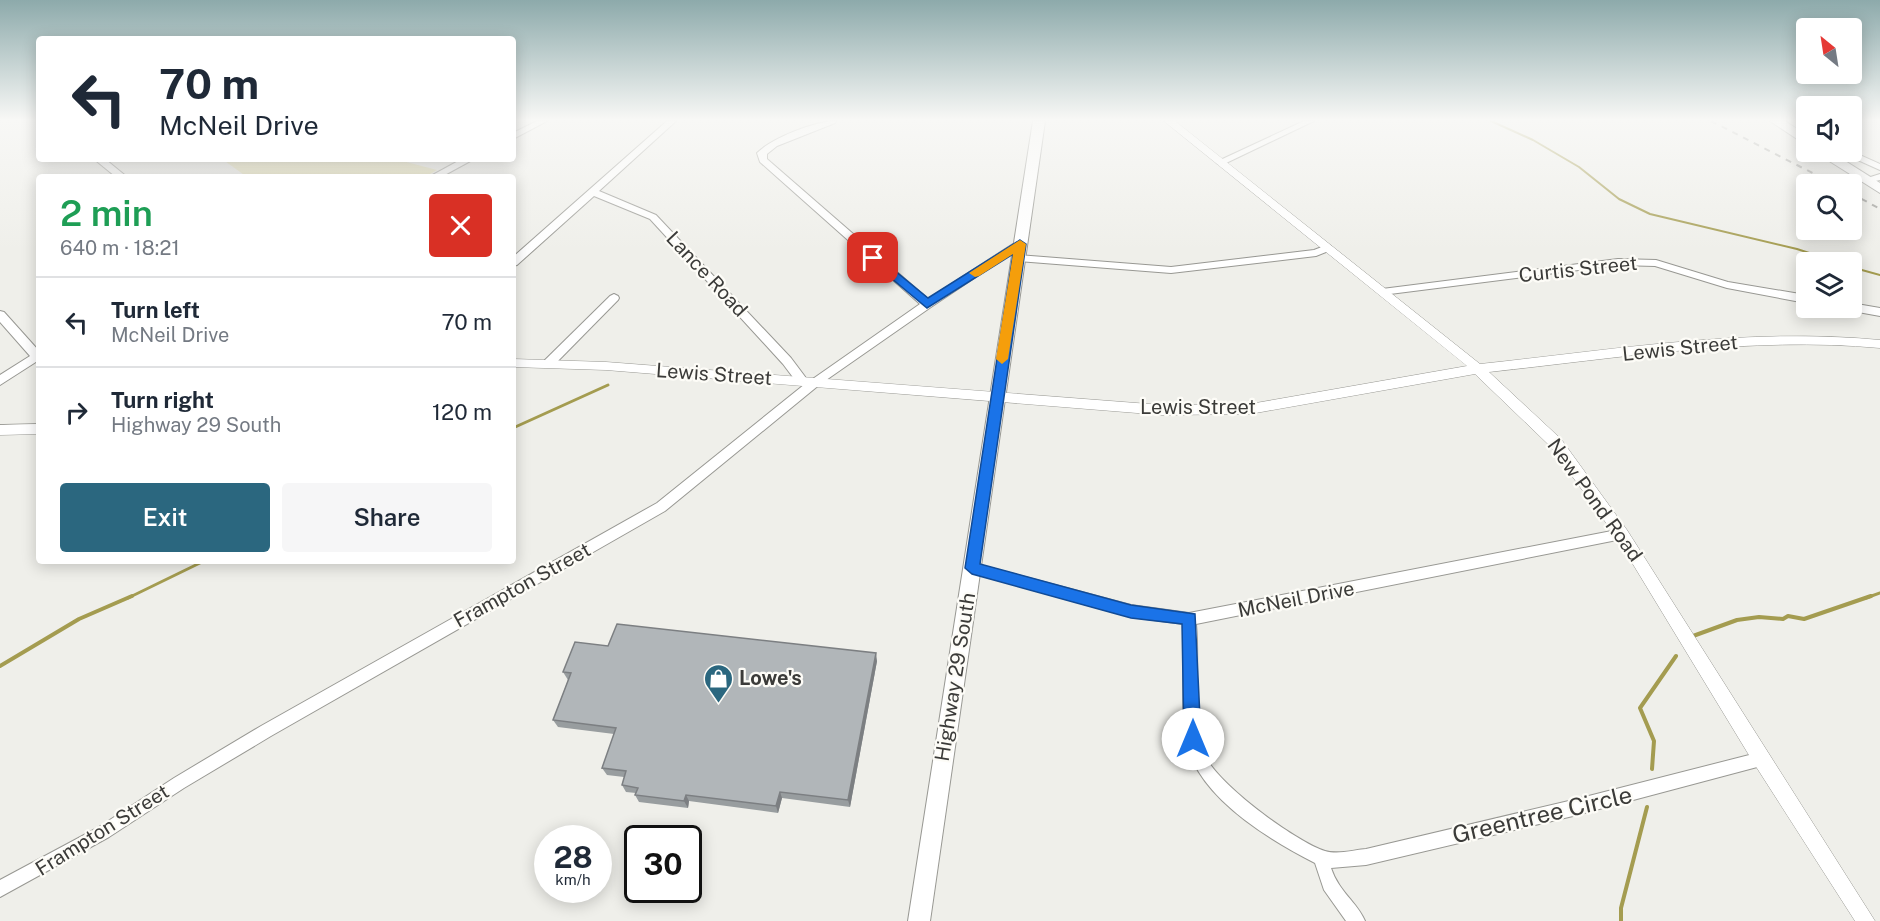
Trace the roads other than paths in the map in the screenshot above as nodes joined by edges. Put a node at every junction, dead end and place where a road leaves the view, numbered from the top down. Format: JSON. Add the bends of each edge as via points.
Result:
{"nodes":[{"id":1,"x":105,"y":164,"type":"edge"},
{"id":2,"x":459,"y":164,"type":"edge"},
{"id":3,"x":624,"y":164,"type":"edge"},
{"id":4,"x":768,"y":164,"type":"edge"},
{"id":5,"x":1033,"y":164,"type":"edge"},
{"id":6,"x":1223,"y":164,"type":"edge"},
{"id":7,"x":1845,"y":164,"type":"edge"},
{"id":8,"x":118,"y":174,"type":"edge"},
{"id":9,"x":440,"y":174,"type":"edge"},
{"id":10,"x":1873,"y":179,"type":"edge"},
{"id":11,"x":1880,"y":189,"type":"edge"},
{"id":12,"x":593,"y":192,"type":"junction"},
{"id":13,"x":1327,"y":248,"type":"junction"},
{"id":14,"x":1019,"y":251,"type":"junction"},
{"id":15,"x":516,"y":260,"type":"edge"},
{"id":16,"x":1382,"y":292,"type":"junction"},
{"id":17,"x":1796,"y":297,"type":"edge"},
{"id":18,"x":614,"y":298,"type":"dead end"},
{"id":19,"x":927,"y":304,"type":"junction"},
{"id":20,"x":1862,"y":309,"type":"edge"},
{"id":21,"x":1880,"y":312,"type":"edge"},
{"id":22,"x":0,"y":315,"type":"edge"},
{"id":23,"x":1880,"y":344,"type":"edge"},
{"id":24,"x":36,"y":354,"type":"edge"},
{"id":25,"x":36,"y":357,"type":"edge"},
{"id":26,"x":516,"y":363,"type":"edge"},
{"id":27,"x":549,"y":363,"type":"junction"},
{"id":28,"x":1478,"y":369,"type":"junction"},
{"id":29,"x":0,"y":381,"type":"edge"},
{"id":30,"x":808,"y":382,"type":"junction"},
{"id":31,"x":996,"y":397,"type":"junction"},
{"id":32,"x":36,"y":429,"type":"edge"},
{"id":33,"x":0,"y":430,"type":"edge"},
{"id":34,"x":1622,"y":534,"type":"junction"},
{"id":35,"x":972,"y":568,"type":"junction"},
{"id":36,"x":1189,"y":619,"type":"junction"},
{"id":37,"x":1761,"y":759,"type":"junction"},
{"id":38,"x":1322,"y":858,"type":"junction"},
{"id":39,"x":0,"y":890,"type":"edge"},
{"id":40,"x":918,"y":921,"type":"edge"},
{"id":41,"x":1358,"y":921,"type":"edge"},
{"id":42,"x":1866,"y":921,"type":"edge"}],
"edges":[{"from":1,"to":8,"type":"street"},
{"from":2,"to":9,"type":"street"},
{"from":3,"to":12,"type":"street"},
{"from":4,"to":19,"type":"street"},
{"from":5,"to":14,"type":"main road","name":"Highway 29 South"},
{"from":6,"to":13,"type":"street","name":"New Pond Road"},
{"from":7,"to":10,"type":"main road"},
{"from":10,"to":11,"type":"main road"},
{"from":12,"to":15,"type":"street"},
{"from":12,"to":30,"type":"street","name":"Lance Road","via":[[653,217]]},
{"from":13,"to":14,"type":"street","via":[[1316,253],[1171,270]]},
{"from":13,"to":16,"type":"street","name":"New Pond Road"},
{"from":14,"to":19,"type":"street","name":"Frampton Street"},
{"from":14,"to":31,"type":"main road","name":"Highway 29 South"},
{"from":16,"to":17,"type":"street","name":"Curtis Street","via":[[1646,261],[1727,285]]},
{"from":16,"to":28,"type":"street","name":"New Pond Road"},
{"from":18,"to":27,"type":"street"},
{"from":19,"to":30,"type":"street","name":"Frampton Street"},
{"from":20,"to":21,"type":"street"},
{"from":22,"to":24,"type":"street"},
{"from":23,"to":28,"type":"street","name":"Lewis Street","via":[[1772,339]]},
{"from":25,"to":29,"type":"street"},
{"from":26,"to":27,"type":"street","name":"Lewis Street"},
{"from":27,"to":30,"type":"street","name":"Lewis Street"},
{"from":28,"to":31,"type":"street","name":"Lewis Street","via":[[1225,411]]},
{"from":28,"to":34,"type":"street","name":"New Pond Road","via":[[1556,443]]},
{"from":30,"to":31,"type":"street","name":"Lewis Street"},
{"from":30,"to":39,"type":"street","name":"Frampton Street","via":[[661,507],[266,730],[104,832]]},
{"from":31,"to":35,"type":"main road","name":"Highway 29 South"},
{"from":32,"to":33,"type":"street"},
{"from":34,"to":36,"type":"street","name":"McNeil Drive"},
{"from":34,"to":37,"type":"street","name":"New Pond Road"},
{"from":35,"to":36,"type":"street","name":"McNeil Drive","via":[[1131,611]]},
{"from":35,"to":40,"type":"main road","name":"Highway 29 South"},
{"from":36,"to":38,"type":"street","via":[[1193,739],[1198,759],[1226,794]]},
{"from":37,"to":38,"type":"street","name":"Greentree Circle","via":[[1366,857]]},
{"from":37,"to":42,"type":"street","name":"New Pond Road"},
{"from":38,"to":41,"type":"street","via":[[1323,871],[1332,889]]}]}
